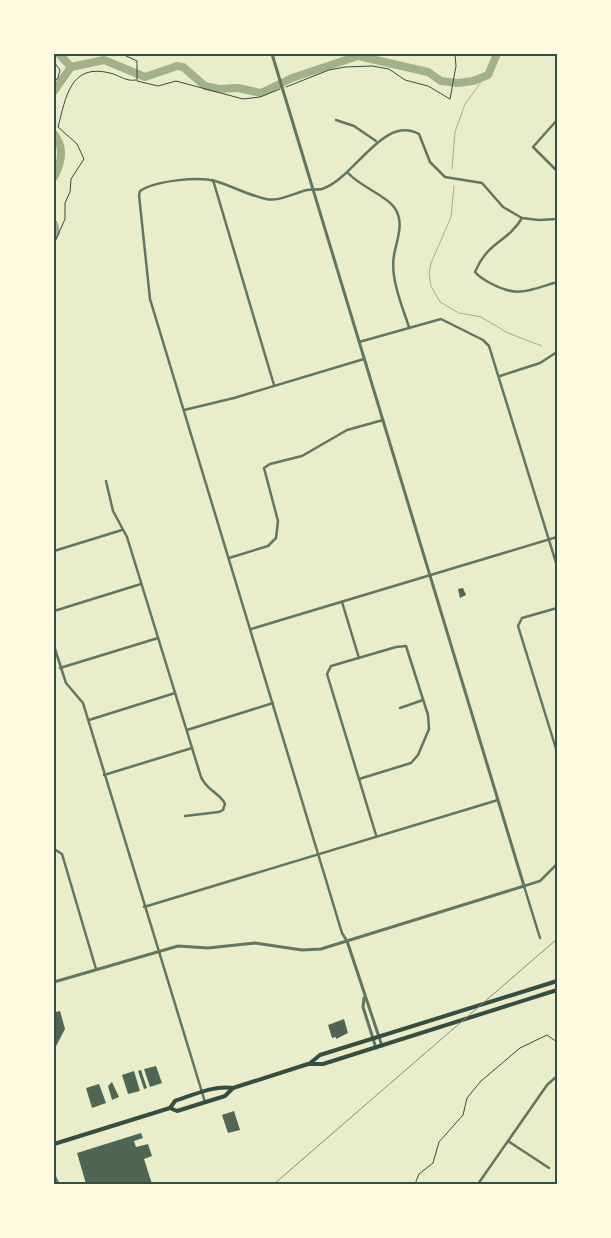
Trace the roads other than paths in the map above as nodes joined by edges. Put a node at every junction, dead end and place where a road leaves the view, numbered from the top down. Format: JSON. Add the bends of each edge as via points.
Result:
{"nodes":[{"id":1,"x":272,"y":54,"type":"edge"},
{"id":2,"x":336,"y":120,"type":"dead end"},
{"id":3,"x":557,"y":120,"type":"edge"},
{"id":4,"x":377,"y":142,"type":"junction"},
{"id":5,"x":557,"y":171,"type":"edge"},
{"id":6,"x":348,"y":173,"type":"junction"},
{"id":7,"x":213,"y":180,"type":"junction"},
{"id":8,"x":312,"y":189,"type":"junction"},
{"id":9,"x":522,"y":218,"type":"junction"},
{"id":10,"x":557,"y":219,"type":"edge"},
{"id":11,"x":557,"y":282,"type":"edge"},
{"id":12,"x":409,"y":326,"type":"junction"},
{"id":13,"x":359,"y":342,"type":"junction"},
{"id":14,"x":557,"y":352,"type":"edge"},
{"id":15,"x":364,"y":359,"type":"junction"},
{"id":16,"x":500,"y":376,"type":"junction"},
{"id":17,"x":274,"y":385,"type":"junction"},
{"id":18,"x":184,"y":410,"type":"junction"},
{"id":19,"x":383,"y":420,"type":"junction"},
{"id":20,"x":106,"y":482,"type":"dead end"},
{"id":21,"x":122,"y":530,"type":"junction"},
{"id":22,"x":557,"y":537,"type":"edge"},
{"id":23,"x":549,"y":539,"type":"junction"},
{"id":24,"x":54,"y":551,"type":"edge"},
{"id":25,"x":229,"y":558,"type":"junction"},
{"id":26,"x":557,"y":566,"type":"edge"},
{"id":27,"x":430,"y":575,"type":"junction"},
{"id":28,"x":141,"y":584,"type":"junction"},
{"id":29,"x":342,"y":601,"type":"junction"},
{"id":30,"x":557,"y":608,"type":"edge"},
{"id":31,"x":54,"y":611,"type":"edge"},
{"id":32,"x":251,"y":629,"type":"junction"},
{"id":33,"x":158,"y":638,"type":"junction"},
{"id":34,"x":54,"y":646,"type":"edge"},
{"id":35,"x":358,"y":658,"type":"junction"},
{"id":36,"x":60,"y":668,"type":"junction"},
{"id":37,"x":175,"y":693,"type":"junction"},
{"id":38,"x":423,"y":700,"type":"junction"},
{"id":39,"x":273,"y":703,"type":"junction"},
{"id":40,"x":400,"y":708,"type":"dead end"},
{"id":41,"x":89,"y":720,"type":"junction"},
{"id":42,"x":187,"y":730,"type":"junction"},
{"id":43,"x":192,"y":748,"type":"junction"},
{"id":44,"x":557,"y":752,"type":"edge"},
{"id":45,"x":104,"y":775,"type":"junction"},
{"id":46,"x":359,"y":779,"type":"junction"},
{"id":47,"x":498,"y":800,"type":"junction"},
{"id":48,"x":185,"y":816,"type":"dead end"},
{"id":49,"x":376,"y":835,"type":"junction"},
{"id":50,"x":54,"y":849,"type":"edge"},
{"id":51,"x":318,"y":853,"type":"junction"},
{"id":52,"x":557,"y":864,"type":"edge"},
{"id":53,"x":524,"y":886,"type":"junction"},
{"id":54,"x":144,"y":907,"type":"junction"},
{"id":55,"x":540,"y":938,"type":"dead end"},
{"id":56,"x":347,"y":941,"type":"junction"},
{"id":57,"x":158,"y":951,"type":"junction"},
{"id":58,"x":96,"y":969,"type":"junction"},
{"id":59,"x":557,"y":981,"type":"edge"},
{"id":60,"x":54,"y":982,"type":"edge"},
{"id":61,"x":557,"y":990,"type":"edge"},
{"id":62,"x":364,"y":998,"type":"junction"},
{"id":63,"x":379,"y":1036,"type":"junction"},
{"id":64,"x":373,"y":1038,"type":"junction"},
{"id":65,"x":382,"y":1046,"type":"junction"},
{"id":66,"x":376,"y":1048,"type":"junction"},
{"id":67,"x":308,"y":1064,"type":"junction"},
{"id":68,"x":557,"y":1076,"type":"edge"},
{"id":69,"x":233,"y":1088,"type":"junction"},
{"id":70,"x":202,"y":1093,"type":"junction"},
{"id":71,"x":204,"y":1102,"type":"junction"},
{"id":72,"x":170,"y":1108,"type":"junction"},
{"id":73,"x":508,"y":1141,"type":"junction"},
{"id":74,"x":54,"y":1144,"type":"edge"},
{"id":75,"x":549,"y":1168,"type":"dead end"},
{"id":76,"x":54,"y":1175,"type":"edge"},
{"id":77,"x":58,"y":1184,"type":"edge"},
{"id":78,"x":478,"y":1184,"type":"edge"}],
"edges":[{"from":1,"to":8,"type":"street"},
{"from":2,"to":4,"type":"street","via":[[354,126]]},
{"from":3,"to":5,"type":"street","via":[[533,147]]},
{"from":4,"to":6,"type":"street"},
{"from":4,"to":9,"type":"street","via":[[399,131],[415,132],[424,143],[436,170],[445,176],[482,183],[503,207]]},
{"from":6,"to":8,"type":"street","via":[[322,189]]},
{"from":6,"to":12,"type":"street","via":[[361,186],[394,206],[398,214],[400,222],[393,273]]},
{"from":7,"to":8,"type":"street","via":[[267,199]]},
{"from":7,"to":17,"type":"street"},
{"from":7,"to":18,"type":"street","via":[[164,182],[143,189],[139,195],[148,289]]},
{"from":8,"to":13,"type":"street"},
{"from":9,"to":10,"type":"street"},
{"from":9,"to":11,"type":"street","via":[[510,234],[486,252],[475,272],[506,292],[517,294]]},
{"from":12,"to":13,"type":"street"},
{"from":12,"to":16,"type":"street","via":[[441,319],[483,340],[492,351]]},
{"from":13,"to":15,"type":"street"},
{"from":14,"to":16,"type":"street","via":[[540,363]]},
{"from":15,"to":17,"type":"street"},
{"from":15,"to":19,"type":"street"},
{"from":16,"to":23,"type":"street"},
{"from":17,"to":18,"type":"street"},
{"from":18,"to":25,"type":"street"},
{"from":19,"to":25,"type":"street","via":[[347,430],[302,456],[264,468],[278,521],[276,538],[268,546]]},
{"from":19,"to":27,"type":"street"},
{"from":20,"to":21,"type":"street","via":[[113,511]]},
{"from":21,"to":24,"type":"street"},
{"from":21,"to":28,"type":"street"},
{"from":22,"to":23,"type":"street"},
{"from":23,"to":26,"type":"street"},
{"from":23,"to":27,"type":"street"},
{"from":25,"to":32,"type":"street"},
{"from":27,"to":29,"type":"street"},
{"from":27,"to":47,"type":"street"},
{"from":28,"to":31,"type":"street"},
{"from":28,"to":33,"type":"street"},
{"from":29,"to":32,"type":"street"},
{"from":29,"to":35,"type":"street"},
{"from":30,"to":44,"type":"street","via":[[522,618],[518,626]]},
{"from":32,"to":39,"type":"street"},
{"from":33,"to":36,"type":"street"},
{"from":33,"to":37,"type":"street"},
{"from":34,"to":36,"type":"street"},
{"from":35,"to":38,"type":"street","via":[[406,646]]},
{"from":35,"to":46,"type":"street","via":[[331,666],[327,674]]},
{"from":36,"to":41,"type":"street","via":[[66,683],[84,703]]},
{"from":37,"to":41,"type":"street"},
{"from":37,"to":42,"type":"street"},
{"from":38,"to":40,"type":"street"},
{"from":38,"to":46,"type":"street","via":[[430,722],[416,758],[411,763]]},
{"from":39,"to":42,"type":"street"},
{"from":39,"to":51,"type":"street"},
{"from":41,"to":45,"type":"street"},
{"from":42,"to":43,"type":"street"},
{"from":43,"to":45,"type":"street"},
{"from":43,"to":48,"type":"street","via":[[204,784],[225,804],[219,812]]},
{"from":45,"to":54,"type":"street"},
{"from":46,"to":49,"type":"street"},
{"from":47,"to":49,"type":"street"},
{"from":47,"to":53,"type":"street"},
{"from":49,"to":51,"type":"street"},
{"from":50,"to":58,"type":"street","via":[[62,854]]},
{"from":51,"to":54,"type":"street"},
{"from":51,"to":56,"type":"street"},
{"from":52,"to":53,"type":"street","via":[[540,881]]},
{"from":53,"to":55,"type":"street"},
{"from":53,"to":56,"type":"street"},
{"from":54,"to":57,"type":"street"},
{"from":56,"to":57,"type":"street","via":[[310,950],[255,943],[208,948],[178,946]]},
{"from":56,"to":62,"type":"street"},
{"from":57,"to":58,"type":"street"},
{"from":57,"to":70,"type":"street"},
{"from":58,"to":60,"type":"street"},
{"from":59,"to":63,"type":"main road"},
{"from":61,"to":65,"type":"main road"},
{"from":62,"to":63,"type":"street"},
{"from":62,"to":64,"type":"street","via":[[363,1007]]},
{"from":63,"to":64,"type":"main road"},
{"from":63,"to":65,"type":"street"},
{"from":64,"to":66,"type":"street"},
{"from":64,"to":67,"type":"main road","via":[[320,1055]]},
{"from":65,"to":66,"type":"main road"},
{"from":66,"to":67,"type":"main road","via":[[323,1064]]},
{"from":67,"to":69,"type":"main road"},
{"from":68,"to":73,"type":"street"},
{"from":69,"to":70,"type":"main road","via":[[223,1086]]},
{"from":69,"to":71,"type":"main road","via":[[225,1096]]},
{"from":70,"to":71,"type":"street"},
{"from":70,"to":72,"type":"main road","via":[[175,1101]]},
{"from":71,"to":72,"type":"main road","via":[[177,1111]]},
{"from":72,"to":74,"type":"main road"},
{"from":73,"to":75,"type":"street"},
{"from":73,"to":78,"type":"street"},
{"from":76,"to":77,"type":"street"}]}
